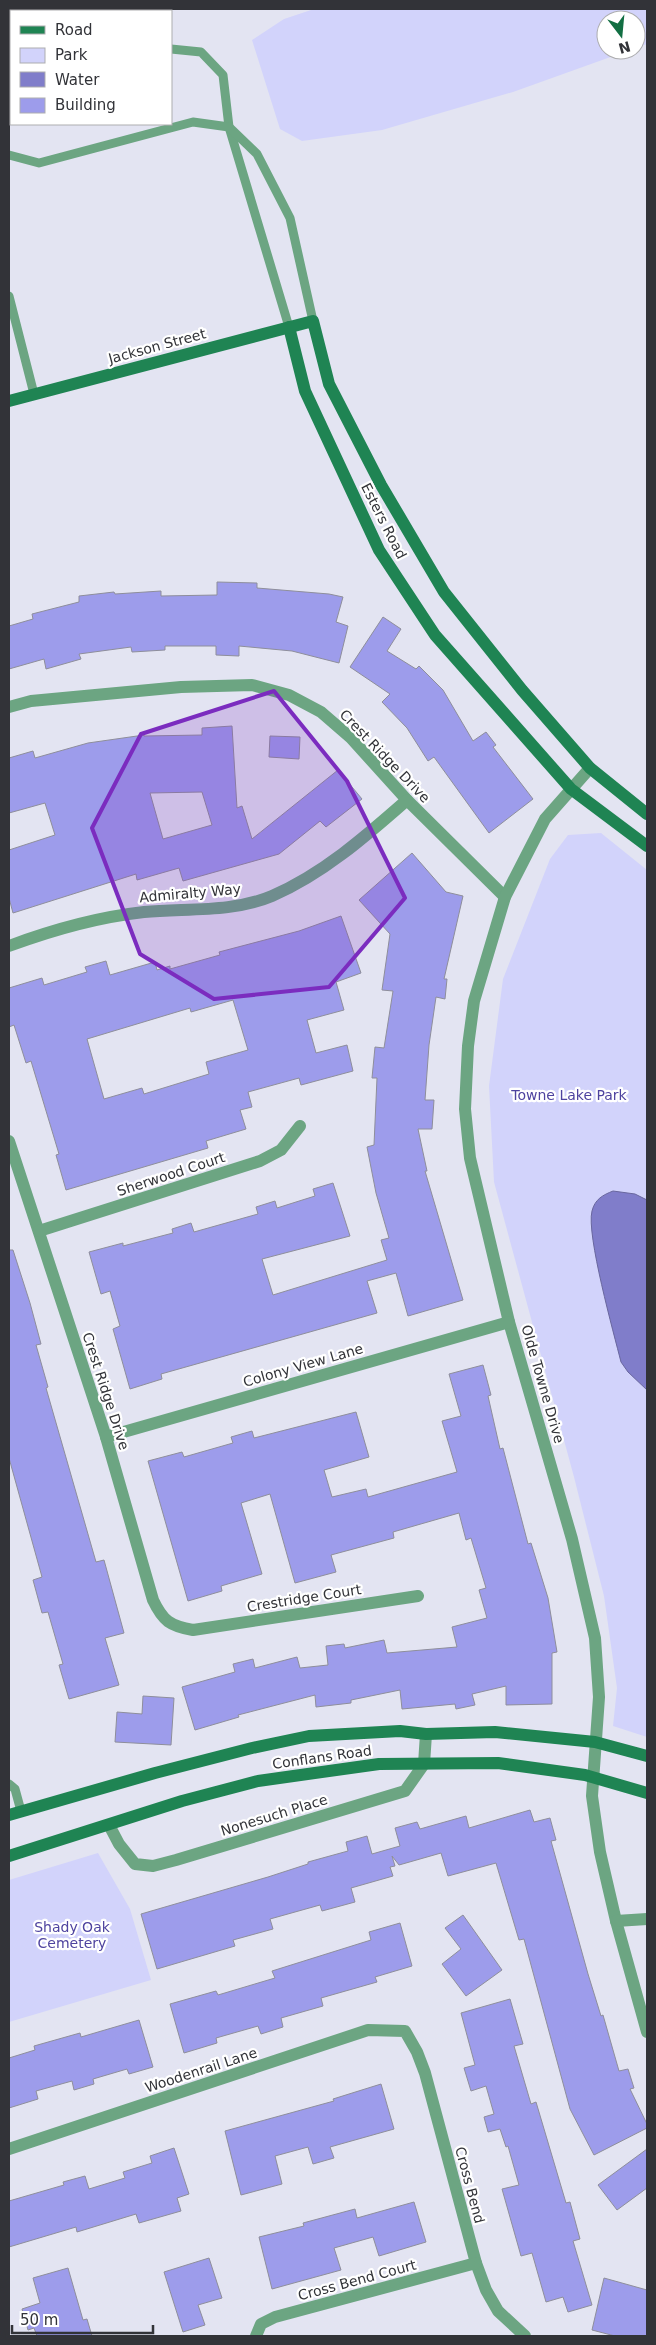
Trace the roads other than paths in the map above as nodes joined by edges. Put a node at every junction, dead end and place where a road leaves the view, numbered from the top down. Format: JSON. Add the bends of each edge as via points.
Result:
{"nodes":[{"id":1,"x":172,"y":49,"type":"edge"},
{"id":2,"x":229,"y":127,"type":"junction"},
{"id":3,"x":9,"y":155,"type":"edge"},
{"id":4,"x":9,"y":296,"type":"edge"},
{"id":5,"x":313,"y":322,"type":"junction"},
{"id":6,"x":289,"y":327,"type":"junction"},
{"id":7,"x":34,"y":394,"type":"junction"},
{"id":8,"x":9,"y":401,"type":"edge"},
{"id":9,"x":9,"y":707,"type":"edge"},
{"id":10,"x":590,"y":768,"type":"junction"},
{"id":11,"x":571,"y":789,"type":"junction"},
{"id":12,"x":407,"y":800,"type":"junction"},
{"id":13,"x":647,"y":814,"type":"edge"},
{"id":14,"x":647,"y":846,"type":"edge"},
{"id":15,"x":505,"y":897,"type":"junction"},
{"id":16,"x":9,"y":946,"type":"edge"},
{"id":17,"x":300,"y":1126,"type":"dead end"},
{"id":18,"x":9,"y":1141,"type":"edge"},
{"id":19,"x":39,"y":1231,"type":"junction"},
{"id":20,"x":509,"y":1322,"type":"junction"},
{"id":21,"x":106,"y":1437,"type":"junction"},
{"id":22,"x":418,"y":1596,"type":"dead end"},
{"id":23,"x":193,"y":1630,"type":"joint"},
{"id":24,"x":426,"y":1734,"type":"junction"},
{"id":25,"x":595,"y":1742,"type":"junction"},
{"id":26,"x":647,"y":1756,"type":"edge"},
{"id":27,"x":424,"y":1764,"type":"junction"},
{"id":28,"x":592,"y":1777,"type":"junction"},
{"id":29,"x":9,"y":1784,"type":"edge"},
{"id":30,"x":647,"y":1793,"type":"edge"},
{"id":31,"x":22,"y":1811,"type":"junction"},
{"id":32,"x":9,"y":1815,"type":"edge"},
{"id":33,"x":109,"y":1825,"type":"junction"},
{"id":34,"x":9,"y":1856,"type":"edge"},
{"id":35,"x":647,"y":1918,"type":"edge"},
{"id":36,"x":616,"y":1921,"type":"junction"},
{"id":37,"x":405,"y":2031,"type":"joint"},
{"id":38,"x":647,"y":2032,"type":"edge"},
{"id":39,"x":9,"y":2149,"type":"edge"},
{"id":40,"x":476,"y":2264,"type":"junction"},
{"id":41,"x":256,"y":2336,"type":"edge"},
{"id":42,"x":524,"y":2336,"type":"edge"}],
"edges":[{"from":1,"to":2,"type":"lane","name":"Esters Road","via":[[201,52],[223,75]]},
{"from":2,"to":3,"type":"lane","via":[[192,122],[39,163]]},
{"from":2,"to":5,"type":"lane","name":"Esters Road","via":[[257,154],[290,218]]},
{"from":2,"to":6,"type":"lane","name":"Esters Road"},
{"from":4,"to":7,"type":"lane"},
{"from":5,"to":6,"type":"street","name":"Jackson Street"},
{"from":5,"to":10,"type":"street","name":"Esters Road","via":[[329,384],[380,485],[444,592],[522,690]]},
{"from":6,"to":7,"type":"street","name":"Jackson Street"},
{"from":6,"to":11,"type":"street","name":"Esters Road","via":[[305,391],[379,550],[435,635]]},
{"from":7,"to":8,"type":"street","name":"Jackson Street"},
{"from":9,"to":12,"type":"street","name":"Crest Ridge Drive","via":[[30,701],[181,687],[252,685],[289,696],[321,712],[350,738]]},
{"from":10,"to":11,"type":"street","name":"Olde Towne Drive"},
{"from":10,"to":13,"type":"street","name":"Esters Road"},
{"from":11,"to":14,"type":"street","name":"Esters Road"},
{"from":11,"to":15,"type":"street","name":"Olde Towne Drive","via":[[545,819]]},
{"from":12,"to":15,"type":"street","name":"Crest Ridge Drive"},
{"from":12,"to":16,"type":"street","name":"Admiralty Way","via":[[339,856],[271,896],[202,910],[144,912],[87,922]]},
{"from":15,"to":20,"type":"street","name":"Olde Towne Drive","via":[[474,1001],[465,1109],[470,1158]]},
{"from":17,"to":19,"type":"street","name":"Sherwood Court","via":[[281,1150],[260,1161]]},
{"from":18,"to":19,"type":"street","name":"Crest Ridge Drive"},
{"from":19,"to":21,"type":"street","name":"Crest Ridge Drive"},
{"from":20,"to":21,"type":"street","name":"Colony View Lane"},
{"from":20,"to":25,"type":"street","name":"Olde Towne Drive","via":[[572,1539],[595,1638],[600,1697]]},
{"from":21,"to":23,"type":"street","name":"Crest Ridge Drive","via":[[153,1600],[161,1616],[175,1627]]},
{"from":22,"to":23,"type":"street","name":"Crestridge Court"},
{"from":24,"to":25,"type":"street","name":"Conflans Road","via":[[496,1732]]},
{"from":24,"to":27,"type":"street"},
{"from":24,"to":31,"type":"street","name":"Conflans Road","via":[[400,1731],[309,1736],[155,1773]]},
{"from":25,"to":26,"type":"street","name":"Conflans Road"},
{"from":25,"to":28,"type":"street","name":"Olde Towne Drive"},
{"from":27,"to":28,"type":"street","name":"Conflans Road","via":[[498,1763]]},
{"from":27,"to":33,"type":"street","name":"Conflans Road","via":[[379,1764],[258,1781]]},
{"from":27,"to":33,"type":"street","name":"Nonesuch Place","via":[[405,1791],[153,1866],[135,1864]]},
{"from":28,"to":30,"type":"street","name":"Conflans Road"},
{"from":28,"to":36,"type":"street","name":"Olde Towne Drive","via":[[600,1852]]},
{"from":29,"to":31,"type":"lane","via":[[15,1789]]},
{"from":31,"to":32,"type":"street","name":"Conflans Road"},
{"from":33,"to":34,"type":"street","name":"Conflans Road"},
{"from":35,"to":36,"type":"street"},
{"from":36,"to":38,"type":"street","name":"Olde Towne Drive"},
{"from":37,"to":39,"type":"street","name":"Woodenrail Lane","via":[[368,2030]]},
{"from":37,"to":40,"type":"street","name":"Cross Bend","via":[[425,2074]]},
{"from":40,"to":41,"type":"street","name":"Cross Bend Court","via":[[274,2317],[261,2324]]},
{"from":40,"to":42,"type":"street","name":"Cross Bend","via":[[498,2311]]}]}
